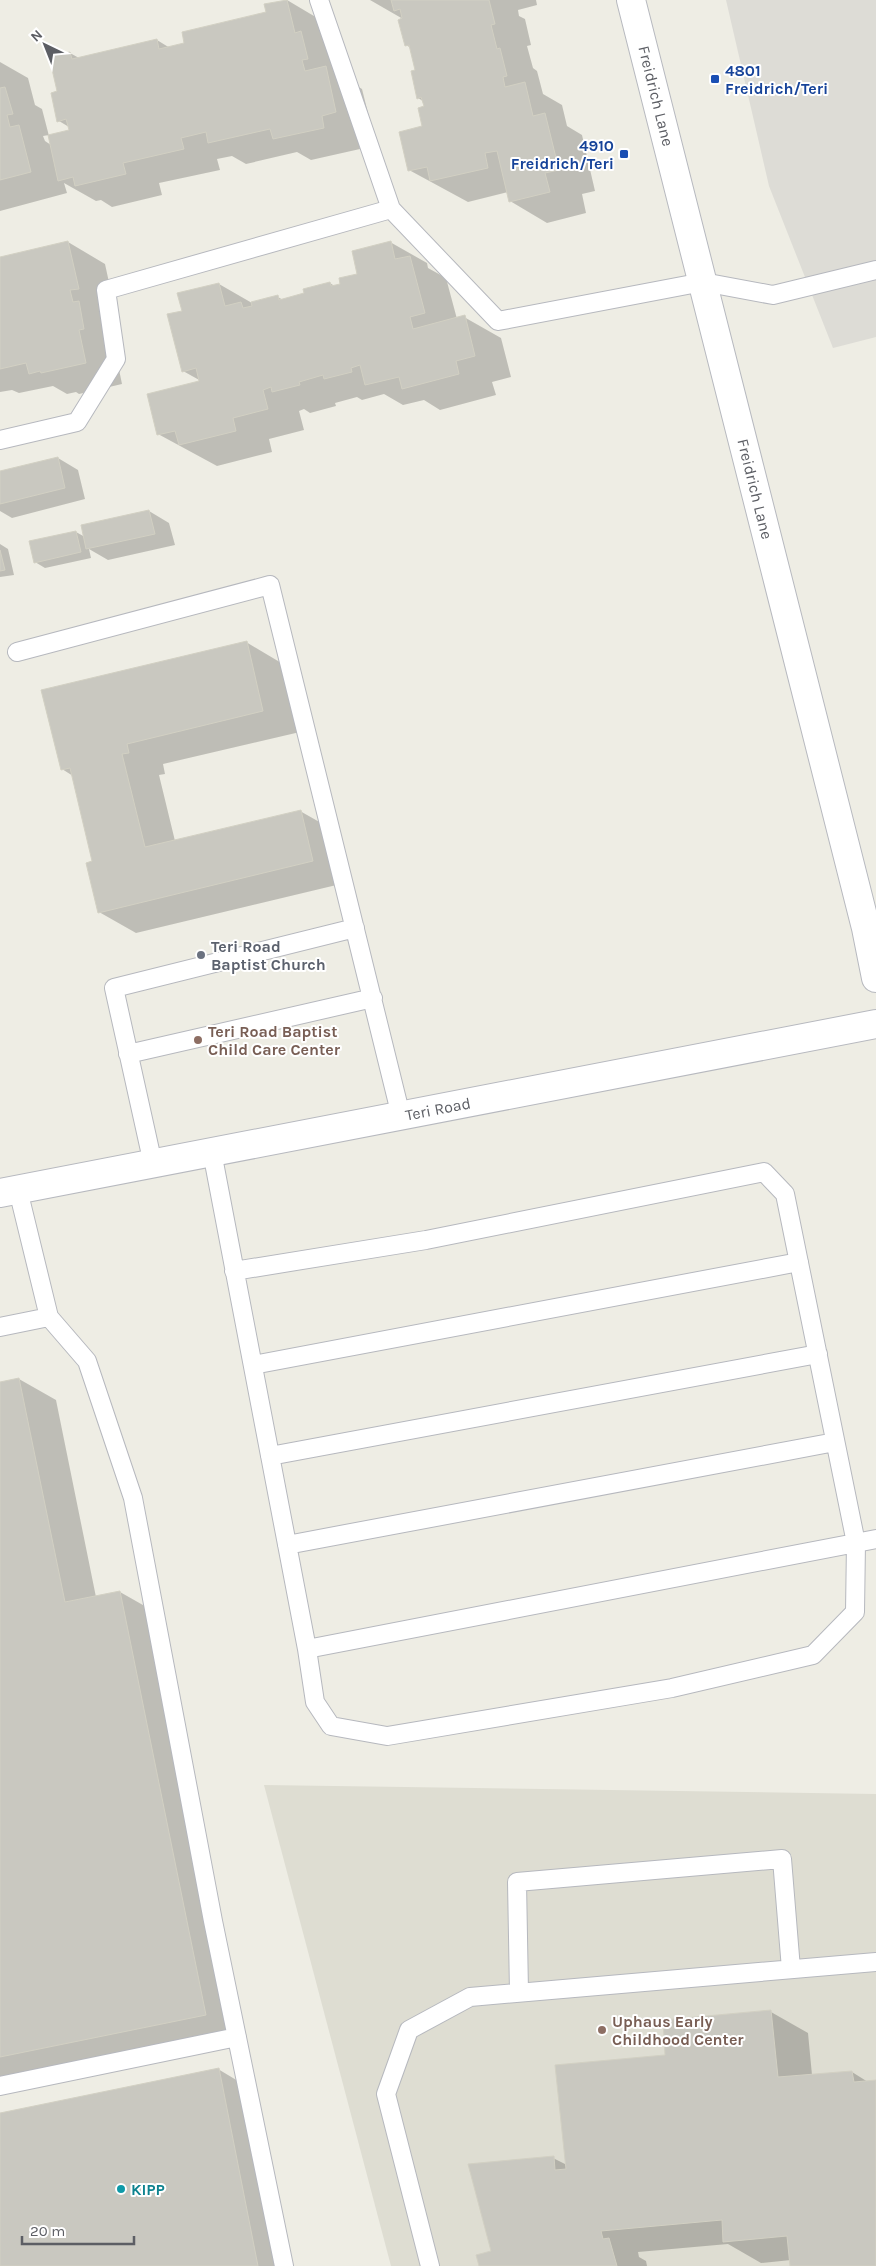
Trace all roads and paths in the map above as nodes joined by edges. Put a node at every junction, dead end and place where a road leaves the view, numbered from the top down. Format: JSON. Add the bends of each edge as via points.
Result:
{"nodes":[{"id":1,"x":319,"y":0,"type":"edge"},
{"id":2,"x":631,"y":0,"type":"edge"},
{"id":3,"x":391,"y":209,"type":"junction"},
{"id":4,"x":876,"y":270,"type":"edge"},
{"id":5,"x":703,"y":282,"type":"junction"},
{"id":6,"x":0,"y":440,"type":"edge"},
{"id":7,"x":18,"y":652,"type":"dead end"},
{"id":8,"x":355,"y":928,"type":"junction"},
{"id":9,"x":876,"y":978,"type":"edge"},
{"id":10,"x":372,"y":998,"type":"junction"},
{"id":11,"x":876,"y":1024,"type":"edge"},
{"id":12,"x":128,"y":1054,"type":"junction"},
{"id":13,"x":401,"y":1116,"type":"junction"},
{"id":14,"x":212,"y":1152,"type":"junction"},
{"id":15,"x":153,"y":1164,"type":"junction"},
{"id":16,"x":9,"y":1192,"type":"edge"},
{"id":17,"x":799,"y":1262,"type":"junction"},
{"id":18,"x":234,"y":1271,"type":"junction"},
{"id":19,"x":49,"y":1317,"type":"junction"},
{"id":20,"x":0,"y":1327,"type":"edge"},
{"id":21,"x":818,"y":1354,"type":"junction"},
{"id":22,"x":253,"y":1365,"type":"junction"},
{"id":23,"x":836,"y":1442,"type":"junction"},
{"id":24,"x":270,"y":1456,"type":"junction"},
{"id":25,"x":876,"y":1539,"type":"edge"},
{"id":26,"x":856,"y":1543,"type":"junction"},
{"id":27,"x":287,"y":1545,"type":"junction"},
{"id":28,"x":307,"y":1649,"type":"junction"},
{"id":29,"x":876,"y":1962,"type":"edge"},
{"id":30,"x":791,"y":1969,"type":"junction"},
{"id":31,"x":519,"y":1992,"type":"junction"},
{"id":32,"x":237,"y":2037,"type":"junction"},
{"id":33,"x":0,"y":2086,"type":"edge"},
{"id":34,"x":284,"y":2266,"type":"edge"},
{"id":35,"x":430,"y":2266,"type":"edge"}],
"edges":[{"from":1,"to":3,"type":"lane"},
{"from":2,"to":5,"type":"street","name":"Freidrich Lane"},
{"from":3,"to":5,"type":"lane","via":[[498,321]]},
{"from":3,"to":6,"type":"lane","via":[[106,290],[116,360],[77,422]]},
{"from":4,"to":5,"type":"lane","via":[[773,295]]},
{"from":5,"to":9,"type":"street","name":"Freidrich Lane"},
{"from":7,"to":8,"type":"lane","via":[[270,585]]},
{"from":8,"to":10,"type":"lane"},
{"from":8,"to":12,"type":"lane","via":[[114,988]]},
{"from":10,"to":12,"type":"lane"},
{"from":10,"to":13,"type":"lane"},
{"from":11,"to":13,"type":"street","name":"Teri Road"},
{"from":12,"to":15,"type":"lane"},
{"from":13,"to":14,"type":"street","name":"Teri Road"},
{"from":14,"to":15,"type":"street","name":"Teri Road"},
{"from":14,"to":18,"type":"lane"},
{"from":15,"to":16,"type":"street","name":"Teri Road"},
{"from":16,"to":19,"type":"lane"},
{"from":17,"to":18,"type":"lane","via":[[785,1194],[764,1172],[426,1240]]},
{"from":17,"to":21,"type":"lane"},
{"from":17,"to":22,"type":"lane"},
{"from":18,"to":22,"type":"lane"},
{"from":19,"to":20,"type":"lane"},
{"from":19,"to":32,"type":"lane","via":[[87,1360],[133,1498]]},
{"from":21,"to":23,"type":"lane"},
{"from":21,"to":24,"type":"lane"},
{"from":22,"to":24,"type":"lane"},
{"from":23,"to":26,"type":"lane"},
{"from":23,"to":27,"type":"lane"},
{"from":24,"to":27,"type":"lane"},
{"from":25,"to":26,"type":"lane"},
{"from":26,"to":28,"type":"lane"},
{"from":26,"to":28,"type":"lane","via":[[855,1612],[813,1656],[672,1688],[387,1736],[331,1726],[315,1702]]},
{"from":27,"to":28,"type":"lane"},
{"from":29,"to":30,"type":"lane"},
{"from":30,"to":31,"type":"lane"},
{"from":30,"to":31,"type":"lane","via":[[782,1859],[762,1860],[517,1882]]},
{"from":31,"to":35,"type":"lane","via":[[470,1997],[409,2030],[386,2094]]},
{"from":32,"to":33,"type":"lane"},
{"from":32,"to":34,"type":"lane"}]}
